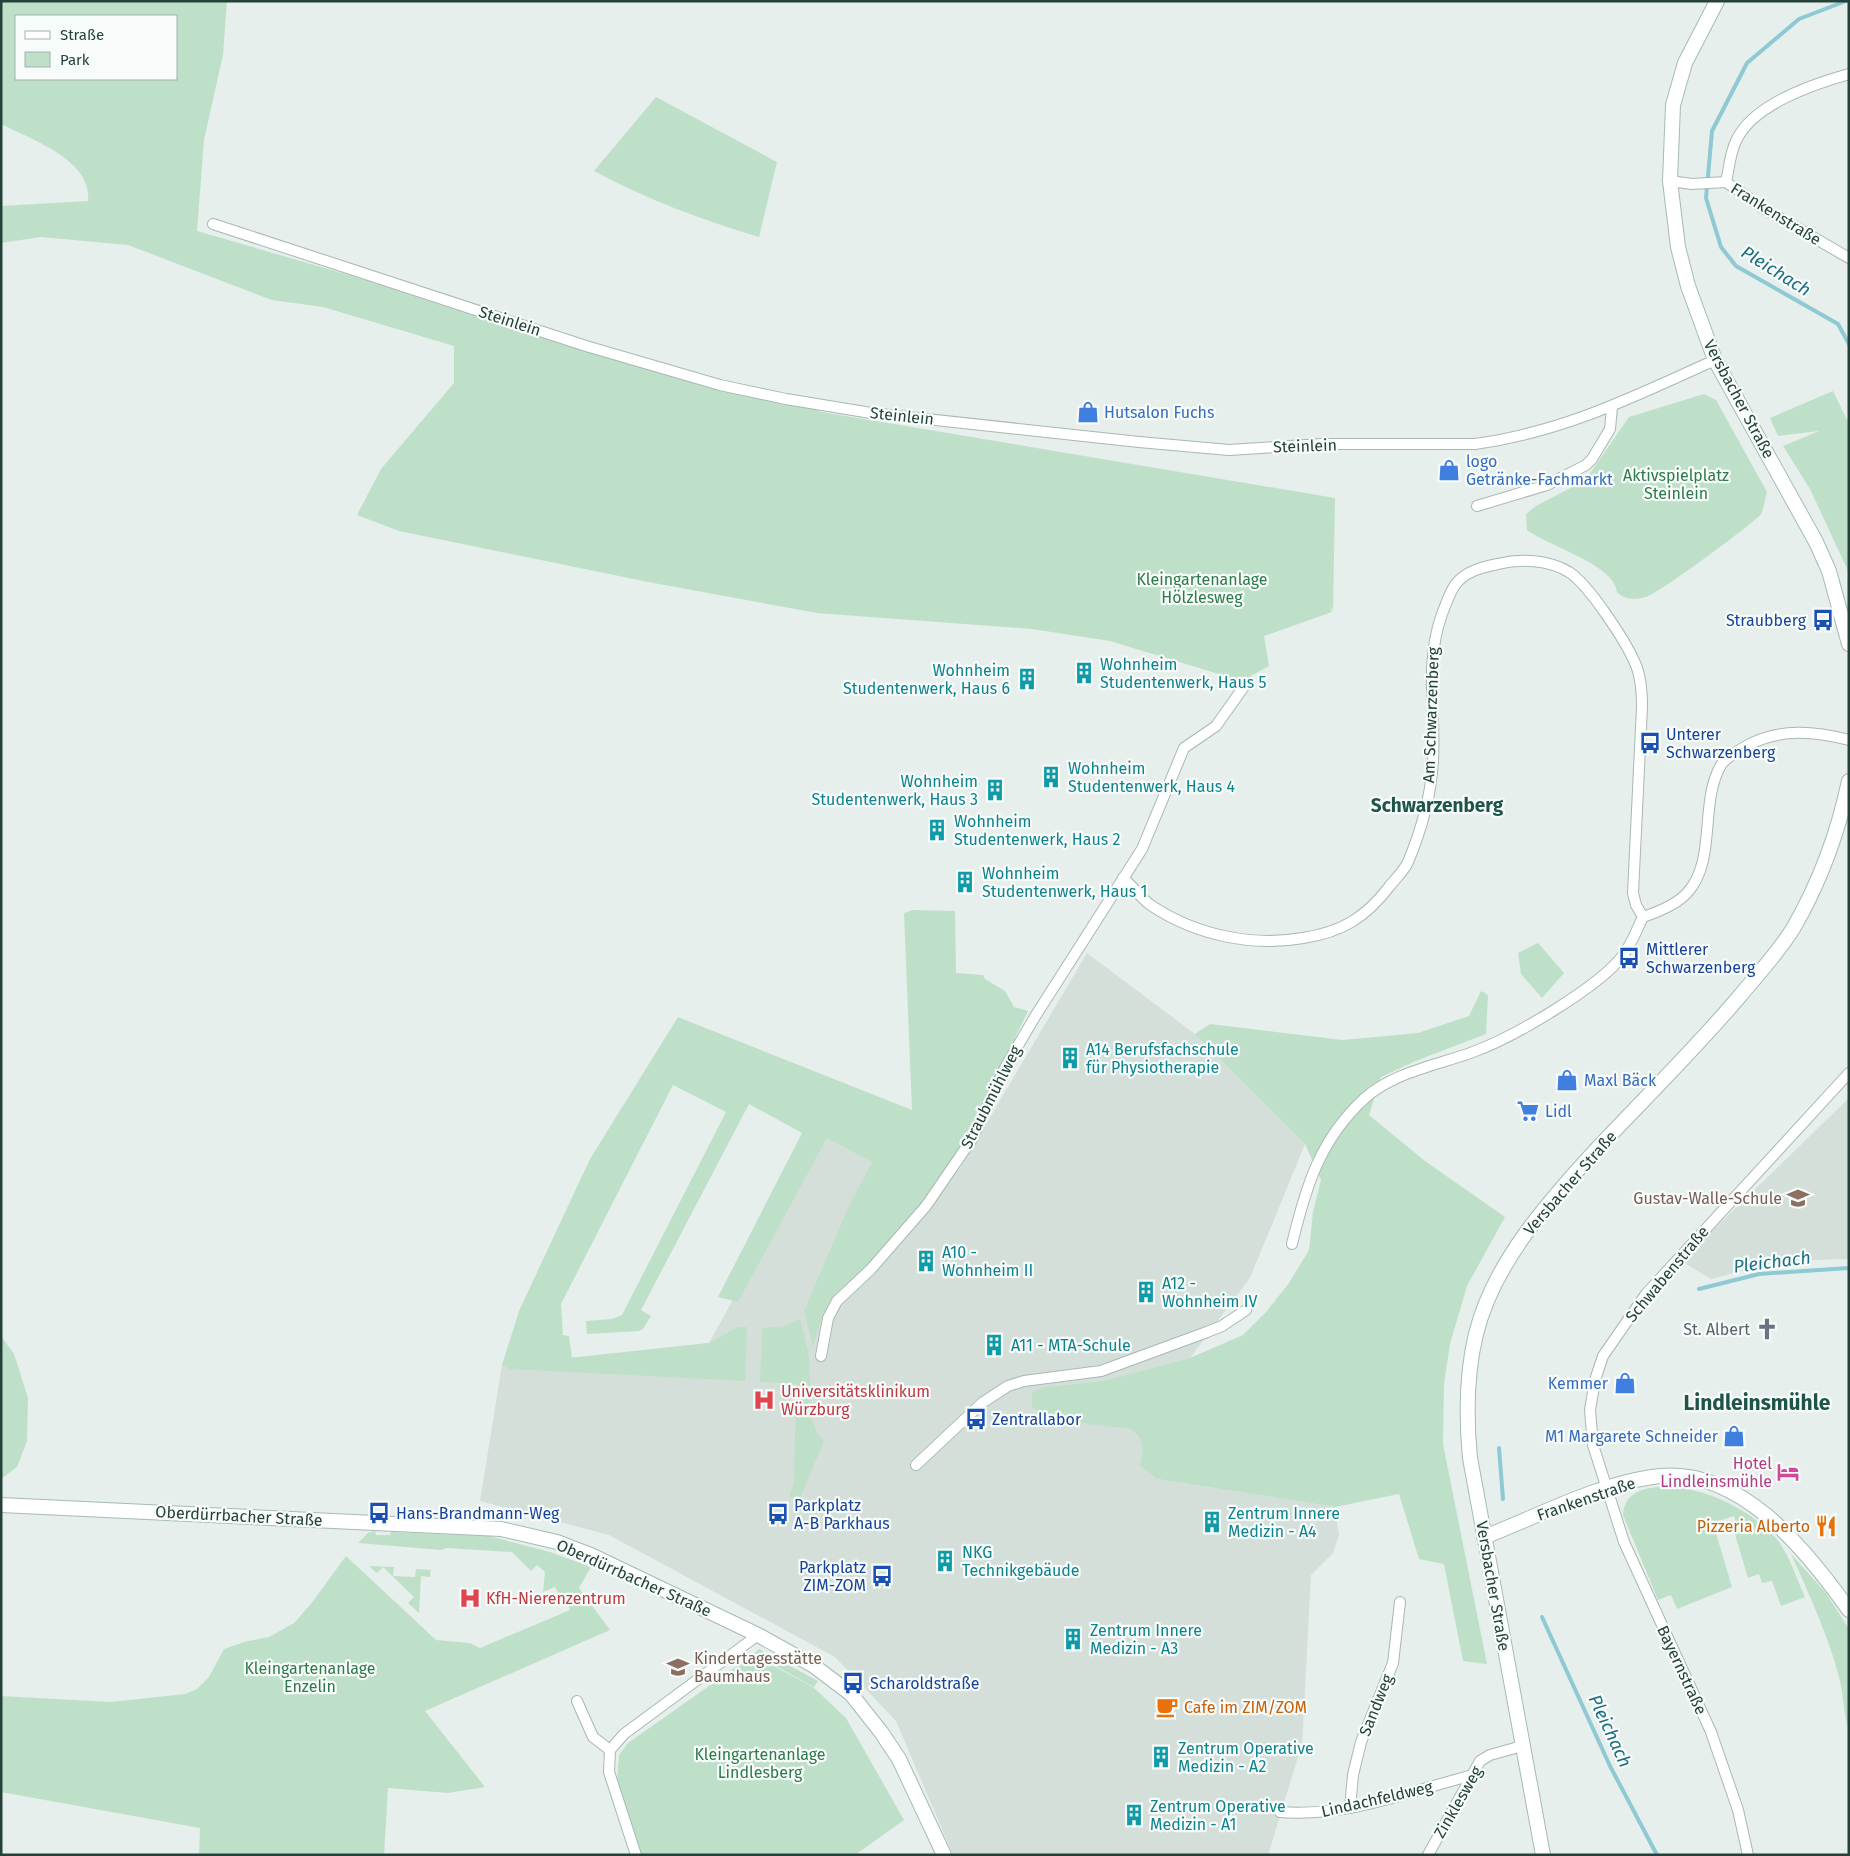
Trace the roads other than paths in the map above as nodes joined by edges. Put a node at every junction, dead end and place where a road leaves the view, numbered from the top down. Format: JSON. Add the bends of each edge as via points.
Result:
{"nodes":[{"id":1,"x":1718,"y":1,"type":"edge"},
{"id":2,"x":1849,"y":74,"type":"edge"},
{"id":3,"x":1670,"y":181,"type":"junction"},
{"id":4,"x":1726,"y":182,"type":"junction"},
{"id":5,"x":213,"y":224,"type":"dead end"},
{"id":6,"x":1849,"y":258,"type":"edge"},
{"id":7,"x":1715,"y":360,"type":"junction"},
{"id":8,"x":1612,"y":407,"type":"junction"},
{"id":9,"x":1478,"y":506,"type":"dead end"},
{"id":10,"x":1849,"y":644,"type":"edge"},
{"id":11,"x":1245,"y":685,"type":"dead end"},
{"id":12,"x":1849,"y":740,"type":"edge"},
{"id":13,"x":1849,"y":780,"type":"edge"},
{"id":14,"x":1123,"y":878,"type":"junction"},
{"id":15,"x":1644,"y":917,"type":"junction"},
{"id":16,"x":1849,"y":1074,"type":"edge"},
{"id":17,"x":1292,"y":1244,"type":"dead end"},
{"id":18,"x":1246,"y":1310,"type":"dead end"},
{"id":19,"x":821,"y":1356,"type":"dead end"},
{"id":20,"x":916,"y":1464,"type":"dead end"},
{"id":21,"x":1607,"y":1488,"type":"junction"},
{"id":22,"x":1,"y":1504,"type":"edge"},
{"id":23,"x":1484,"y":1537,"type":"junction"},
{"id":24,"x":1400,"y":1602,"type":"dead end"},
{"id":25,"x":1849,"y":1610,"type":"edge"},
{"id":26,"x":758,"y":1635,"type":"junction"},
{"id":27,"x":577,"y":1701,"type":"dead end"},
{"id":28,"x":1522,"y":1746,"type":"junction"},
{"id":29,"x":610,"y":1750,"type":"junction"},
{"id":30,"x":1473,"y":1775,"type":"junction"},
{"id":31,"x":1350,"y":1808,"type":"junction"},
{"id":32,"x":1280,"y":1812,"type":"dead end"},
{"id":33,"x":940,"y":1853,"type":"edge"},
{"id":34,"x":636,"y":1855,"type":"edge"},
{"id":35,"x":1428,"y":1855,"type":"edge"},
{"id":36,"x":1543,"y":1855,"type":"edge"},
{"id":37,"x":1748,"y":1855,"type":"edge"}],
"edges":[{"from":1,"to":3,"type":"main road","name":"Versbacher Straße","via":[[1678,82],[1673,105]]},
{"from":2,"to":4,"type":"street","via":[[1804,88],[1779,100],[1754,118],[1736,140]]},
{"from":3,"to":4,"type":"street","name":"Frankenstraße","via":[[1711,185]]},
{"from":3,"to":7,"type":"main road","name":"Versbacher Straße","via":[[1685,276]]},
{"from":4,"to":6,"type":"street","name":"Frankenstraße","via":[[1771,213]]},
{"from":5,"to":8,"type":"street","name":"Steinlein","via":[[595,349],[720,385],[786,400],[871,413],[1228,450],[1322,444],[1476,444],[1532,434]]},
{"from":7,"to":8,"type":"street","name":"Steinlein"},
{"from":7,"to":10,"type":"main road","name":"Versbacher Straße","via":[[1816,542],[1829,571]]},
{"from":8,"to":9,"type":"street","via":[[1610,429],[1586,465],[1547,485]]},
{"from":11,"to":14,"type":"street","via":[[1216,726],[1184,748],[1142,849]]},
{"from":12,"to":15,"type":"street","via":[[1832,735],[1773,734],[1739,750],[1722,764],[1710,791],[1701,869],[1687,893]]},
{"from":13,"to":23,"type":"main road","name":"Versbacher Straße","via":[[1827,861],[1779,948],[1717,1023],[1557,1194],[1501,1273],[1476,1333],[1468,1380],[1470,1458]]},
{"from":14,"to":15,"type":"street","name":"Am Schwarzenberg","via":[[1151,905],[1175,920],[1207,933],[1281,942],[1323,935],[1353,923],[1380,899],[1407,864],[1427,802],[1433,762],[1431,656],[1434,636],[1450,594],[1462,578],[1480,568],[1528,561],[1551,564],[1569,572],[1583,585],[1635,663],[1642,689],[1642,707],[1633,886],[1636,905]]},
{"from":14,"to":19,"type":"street","name":"Straubmühlweg","via":[[1021,1040],[972,1139],[926,1206],[871,1269],[837,1301],[828,1318]]},
{"from":15,"to":17,"type":"street","via":[[1624,954],[1604,976],[1584,990],[1512,1034],[1475,1052],[1385,1084],[1366,1097],[1322,1151],[1306,1187]]},
{"from":16,"to":21,"type":"street","name":"Schwabenstraße","via":[[1646,1294],[1608,1348],[1595,1380],[1590,1423],[1593,1445]]},
{"from":18,"to":20,"type":"street","via":[[1222,1326],[1101,1371],[1008,1386],[982,1403]]},
{"from":21,"to":23,"type":"main road","name":"Frankenstraße"},
{"from":21,"to":25,"type":"main road","name":"Frankenstraße","via":[[1654,1477],[1677,1476],[1710,1483],[1738,1495],[1786,1531]]},
{"from":21,"to":37,"type":"street","name":"Bayernstraße","via":[[1624,1542],[1711,1732],[1738,1810]]},
{"from":22,"to":26,"type":"main road","name":"Oberdürrbacher Straße","via":[[501,1528],[557,1542],[593,1556]]},
{"from":23,"to":28,"type":"main road","name":"Versbacher Straße"},
{"from":24,"to":31,"type":"street","name":"Sandweg","via":[[1393,1663],[1362,1742],[1353,1775]]},
{"from":26,"to":29,"type":"street","via":[[624,1734]]},
{"from":26,"to":33,"type":"main road","name":"Oberdürrbacher Straße","via":[[814,1666],[851,1694],[898,1759]]},
{"from":27,"to":29,"type":"street","via":[[592,1737]]},
{"from":28,"to":30,"type":"street","name":"Zinklesweg","via":[[1490,1755],[1480,1761]]},
{"from":28,"to":36,"type":"main road","name":"Versbacher Straße"},
{"from":29,"to":34,"type":"street","via":[[609,1772]]},
{"from":30,"to":31,"type":"street","name":"Lindachfeldweg","via":[[1399,1798]]},
{"from":30,"to":35,"type":"street","name":"Zinklesweg"},
{"from":31,"to":32,"type":"street","name":"Lindachfeldweg","via":[[1310,1814]]}]}
